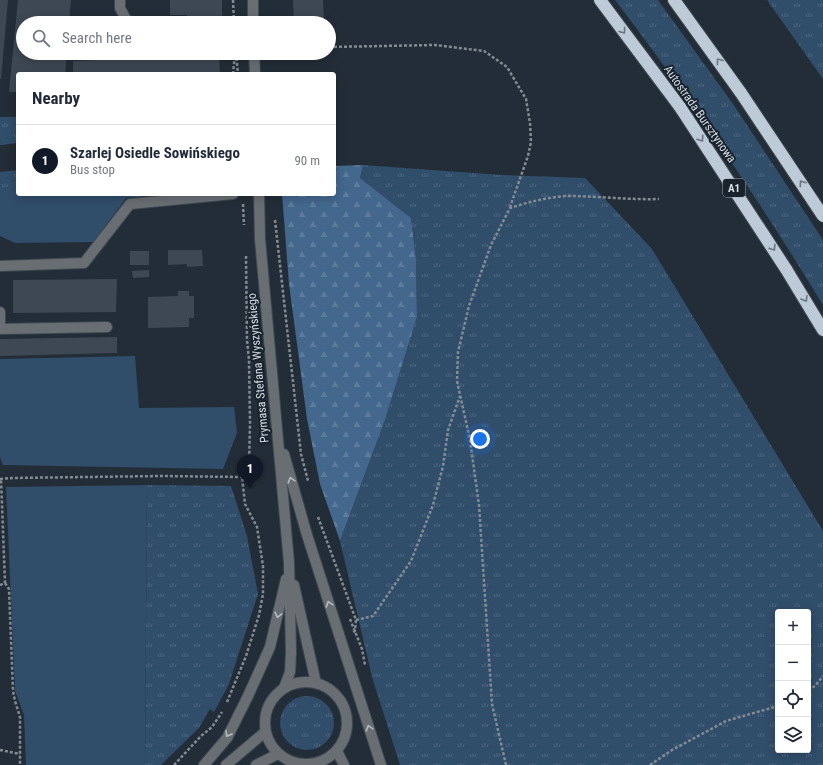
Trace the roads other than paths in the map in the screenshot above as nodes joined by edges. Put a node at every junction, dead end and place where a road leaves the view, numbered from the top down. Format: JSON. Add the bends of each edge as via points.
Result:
{"nodes":[{"id":1,"x":120,"y":0,"type":"edge"},
{"id":2,"x":253,"y":0,"type":"edge"},
{"id":3,"x":600,"y":0,"type":"edge"},
{"id":4,"x":674,"y":0,"type":"edge"},
{"id":5,"x":124,"y":16,"type":"edge"},
{"id":6,"x":253,"y":16,"type":"edge"},
{"id":7,"x":254,"y":60,"type":"edge"},
{"id":8,"x":255,"y":72,"type":"edge"},
{"id":9,"x":212,"y":196,"type":"edge"},
{"id":10,"x":259,"y":196,"type":"edge"},
{"id":11,"x":823,"y":216,"type":"edge"},
{"id":12,"x":0,"y":266,"type":"edge"},
{"id":13,"x":0,"y":312,"type":"edge"},
{"id":14,"x":108,"y":327,"type":"dead end"},
{"id":15,"x":823,"y":330,"type":"edge"},
{"id":16,"x":277,"y":432,"type":"junction"},
{"id":17,"x":289,"y":563,"type":"junction"},
{"id":18,"x":316,"y":683,"type":"junction"},
{"id":19,"x":284,"y":688,"type":"junction"},
{"id":20,"x":265,"y":732,"type":"junction"},
{"id":21,"x":337,"y":751,"type":"junction"},
{"id":22,"x":278,"y":754,"type":"junction"},
{"id":23,"x":318,"y":764,"type":"edge"},
{"id":24,"x":204,"y":765,"type":"edge"},
{"id":25,"x":226,"y":765,"type":"edge"},
{"id":26,"x":256,"y":765,"type":"edge"},
{"id":27,"x":344,"y":765,"type":"edge"},
{"id":28,"x":381,"y":765,"type":"edge"}],
"edges":[{"from":1,"to":5,"type":"street","via":[[120,8]]},
{"from":2,"to":6,"type":"street"},
{"from":3,"to":15,"type":"highway","name":"Autostrada Bursztynowa","number":"A1","one_way":true,"bridge":true,"via":[[680,107]]},
{"from":11,"to":4,"type":"highway","one_way":true,"bridge":true,"via":[[741,93]]},
{"from":7,"to":8,"type":"street"},
{"from":9,"to":12,"type":"street","via":[[130,204],[84,263]]},
{"from":10,"to":16,"type":"street","name":"Prymasa Stefana Wyszyńskiego"},
{"from":13,"to":14,"type":"street","via":[[0,329]]},
{"from":16,"to":17,"type":"street","name":"Prymasa Stefana Wyszyńskiego"},
{"from":28,"to":16,"type":"street","one_way":true,"via":[[307,535]]},
{"from":17,"to":18,"type":"street","name":"Prymasa Stefana Wyszyńskiego"},
{"from":17,"to":19,"type":"street","name":"Prymasa Stefana Wyszyńskiego","via":[[291,652],[290,672]]},
{"from":17,"to":24,"type":"street","one_way":true,"via":[[270,647],[227,738]]},
{"from":18,"to":19,"type":"street","via":[[300,682]]},
{"from":18,"to":21,"type":"street","via":[[329,689],[346,711],[344,739]]},
{"from":19,"to":20,"type":"street","via":[[274,696],[268,707],[264,720]]},
{"from":20,"to":22,"type":"street"},
{"from":20,"to":25,"type":"street"},
{"from":21,"to":23,"type":"street"},
{"from":21,"to":27,"type":"street"},
{"from":22,"to":23,"type":"street","via":[[293,763]]},
{"from":22,"to":26,"type":"street"}]}
